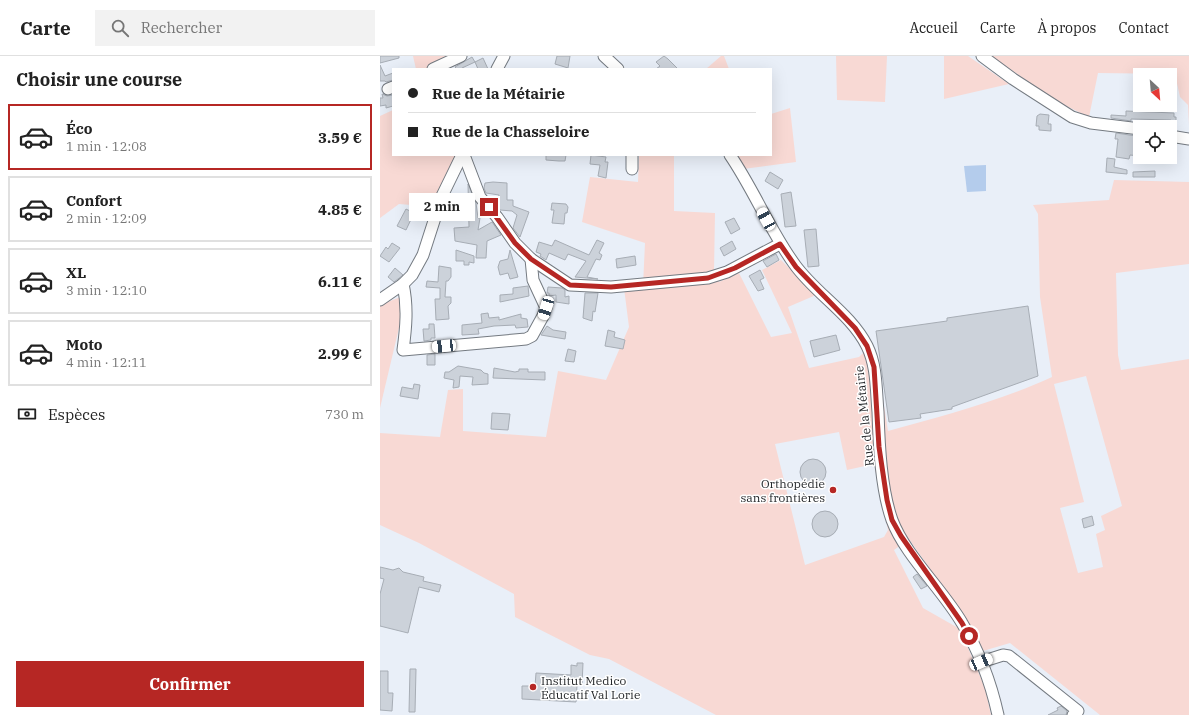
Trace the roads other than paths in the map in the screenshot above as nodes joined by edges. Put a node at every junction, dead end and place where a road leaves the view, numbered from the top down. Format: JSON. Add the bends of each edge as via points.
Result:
{"nodes":[{"id":1,"x":461,"y":56,"type":"edge"},
{"id":2,"x":504,"y":56,"type":"edge"},
{"id":3,"x":604,"y":56,"type":"edge"},
{"id":4,"x":982,"y":56,"type":"edge"},
{"id":5,"x":435,"y":68,"type":"edge"},
{"id":6,"x":498,"y":68,"type":"edge"},
{"id":7,"x":617,"y":68,"type":"edge"},
{"id":8,"x":1133,"y":128,"type":"edge"},
{"id":9,"x":1177,"y":137,"type":"edge"},
{"id":10,"x":1189,"y":139,"type":"edge"},
{"id":11,"x":462,"y":156,"type":"edge"},
{"id":12,"x":463,"y":156,"type":"edge"},
{"id":13,"x":632,"y":156,"type":"edge"},
{"id":14,"x":731,"y":156,"type":"edge"},
{"id":15,"x":632,"y":169,"type":"dead end"},
{"id":16,"x":780,"y":244,"type":"junction"},
{"id":17,"x":531,"y":259,"type":"junction"},
{"id":18,"x":403,"y":284,"type":"junction"},
{"id":19,"x":380,"y":300,"type":"edge"},
{"id":20,"x":981,"y":662,"type":"junction"},
{"id":21,"x":998,"y":715,"type":"edge"},
{"id":22,"x":1073,"y":715,"type":"edge"}],
"edges":[{"from":1,"to":5,"type":"street"},
{"from":2,"to":6,"type":"street"},
{"from":3,"to":7,"type":"street"},
{"from":4,"to":8,"type":"street","via":[[1072,117],[1091,123]]},
{"from":9,"to":10,"type":"street"},
{"from":11,"to":18,"type":"street","via":[[442,196],[422,255],[412,275]]},
{"from":12,"to":17,"type":"street","via":[[480,197],[498,217],[515,243]]},
{"from":13,"to":15,"type":"street"},
{"from":14,"to":16,"type":"street","name":"Rue de la Métairie"},
{"from":16,"to":17,"type":"street","via":[[727,272],[708,278],[611,287],[570,285]]},
{"from":16,"to":20,"type":"street","name":"Rue de la Métairie","via":[[796,267],[855,328],[867,346],[874,367],[879,447],[892,520],[962,623]]},
{"from":17,"to":18,"type":"street","via":[[533,280],[546,308],[532,336],[526,339],[403,350],[407,324]]},
{"from":18,"to":19,"type":"street"},
{"from":20,"to":21,"type":"street","name":"Rue de la Métairie"},
{"from":20,"to":22,"type":"street","via":[[1003,654],[1009,656],[1078,711]]}]}
